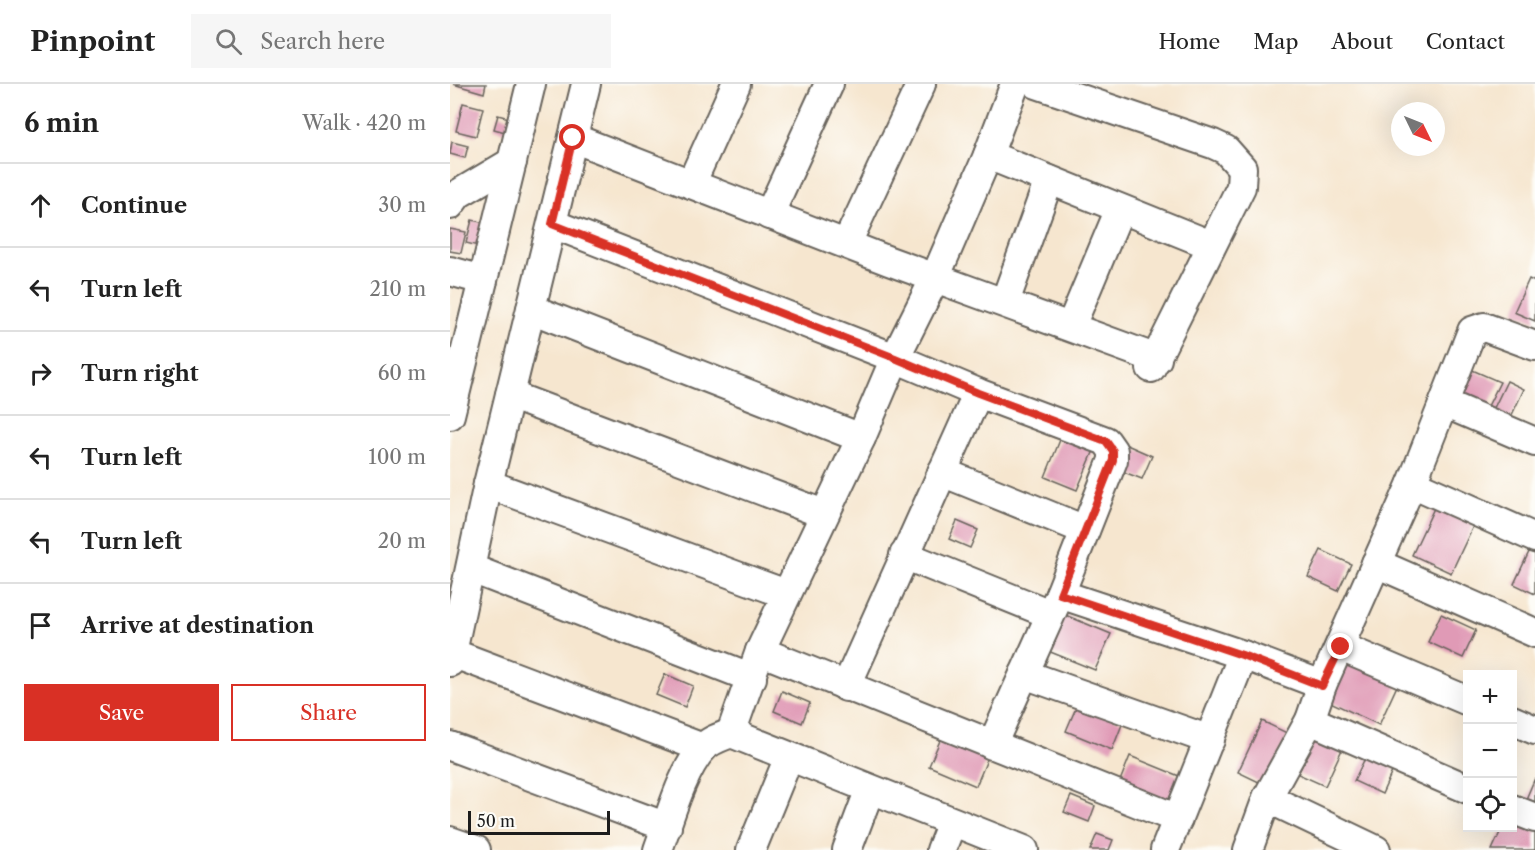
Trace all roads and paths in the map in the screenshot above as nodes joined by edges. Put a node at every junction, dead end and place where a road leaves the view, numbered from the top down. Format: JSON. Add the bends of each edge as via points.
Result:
{"nodes":[{"id":1,"x":531,"y":84,"type":"edge"},
{"id":2,"x":586,"y":84,"type":"edge"},
{"id":3,"x":736,"y":84,"type":"edge"},
{"id":4,"x":829,"y":84,"type":"edge"},
{"id":5,"x":921,"y":84,"type":"edge"},
{"id":6,"x":1015,"y":84,"type":"edge"},
{"id":7,"x":1037,"y":84,"type":"edge"},
{"id":8,"x":573,"y":138,"type":"junction"},
{"id":9,"x":988,"y":155,"type":"junction"},
{"id":10,"x":512,"y":162,"type":"junction"},
{"id":11,"x":1049,"y":180,"type":"junction"},
{"id":12,"x":691,"y":184,"type":"junction"},
{"id":13,"x":450,"y":205,"type":"edge"},
{"id":14,"x":1120,"y":208,"type":"junction"},
{"id":15,"x":769,"y":215,"type":"junction"},
{"id":16,"x":552,"y":224,"type":"junction"},
{"id":17,"x":847,"y":243,"type":"junction"},
{"id":18,"x":1212,"y":245,"type":"junction"},
{"id":19,"x":450,"y":271,"type":"edge"},
{"id":20,"x":935,"y":278,"type":"junction"},
{"id":21,"x":483,"y":280,"type":"junction"},
{"id":22,"x":1005,"y":302,"type":"junction"},
{"id":23,"x":531,"y":309,"type":"junction"},
{"id":24,"x":1071,"y":326,"type":"junction"},
{"id":25,"x":1535,"y":346,"type":"edge"},
{"id":26,"x":895,"y":358,"type":"junction"},
{"id":27,"x":978,"y":393,"type":"junction"},
{"id":28,"x":510,"y":395,"type":"junction"},
{"id":29,"x":1444,"y":403,"type":"junction"},
{"id":30,"x":450,"y":416,"type":"edge"},
{"id":31,"x":861,"y":438,"type":"junction"},
{"id":32,"x":1535,"y":442,"type":"edge"},
{"id":33,"x":942,"y":472,"type":"junction"},
{"id":34,"x":1412,"y":483,"type":"junction"},
{"id":35,"x":488,"y":484,"type":"junction"},
{"id":36,"x":824,"y":514,"type":"junction"},
{"id":37,"x":1085,"y":530,"type":"junction"},
{"id":38,"x":1535,"y":538,"type":"edge"},
{"id":39,"x":904,"y":555,"type":"junction"},
{"id":40,"x":1376,"y":563,"type":"junction"},
{"id":41,"x":472,"y":569,"type":"junction"},
{"id":42,"x":786,"y":594,"type":"junction"},
{"id":43,"x":1055,"y":604,"type":"junction"},
{"id":44,"x":1535,"y":633,"type":"edge"},
{"id":45,"x":1341,"y":647,"type":"junction"},
{"id":46,"x":760,"y":651,"type":"junction"},
{"id":47,"x":1242,"y":655,"type":"junction"},
{"id":48,"x":451,"y":658,"type":"edge"},
{"id":49,"x":1024,"y":674,"type":"junction"},
{"id":50,"x":752,"y":678,"type":"junction"},
{"id":51,"x":1322,"y":686,"type":"junction"},
{"id":52,"x":846,"y":687,"type":"junction"},
{"id":53,"x":1463,"y":699,"type":"edge"},
{"id":54,"x":1310,"y":720,"type":"junction"},
{"id":55,"x":1517,"y":722,"type":"edge"},
{"id":56,"x":1535,"y":730,"type":"edge"},
{"id":57,"x":731,"y":733,"type":"junction"},
{"id":58,"x":1210,"y":740,"type":"junction"},
{"id":59,"x":992,"y":745,"type":"junction"},
{"id":60,"x":450,"y":746,"type":"edge"},
{"id":61,"x":703,"y":748,"type":"junction"},
{"id":62,"x":789,"y":757,"type":"junction"},
{"id":63,"x":1463,"y":787,"type":"edge"},
{"id":64,"x":870,"y":789,"type":"junction"},
{"id":65,"x":1267,"y":798,"type":"junction"},
{"id":66,"x":1517,"y":810,"type":"edge"},
{"id":67,"x":1535,"y":818,"type":"edge"},
{"id":68,"x":1178,"y":819,"type":"junction"},
{"id":69,"x":951,"y":822,"type":"junction"},
{"id":70,"x":663,"y":838,"type":"edge"},
{"id":71,"x":450,"y":841,"type":"edge"},
{"id":72,"x":476,"y":850,"type":"edge"},
{"id":73,"x":752,"y":850,"type":"edge"},
{"id":74,"x":847,"y":850,"type":"edge"},
{"id":75,"x":941,"y":850,"type":"edge"},
{"id":76,"x":1024,"y":850,"type":"edge"},
{"id":77,"x":1165,"y":850,"type":"edge"},
{"id":78,"x":1248,"y":850,"type":"edge"},
{"id":79,"x":1376,"y":850,"type":"edge"}],
"edges":[{"from":1,"to":10,"type":"street"},
{"from":2,"to":8,"type":"street"},
{"from":3,"to":12,"type":"street"},
{"from":4,"to":15,"type":"street"},
{"from":5,"to":17,"type":"street"},
{"from":6,"to":9,"type":"street"},
{"from":7,"to":18,"type":"street","via":[[1226,150],[1242,168],[1241,187]]},
{"from":8,"to":12,"type":"street"},
{"from":8,"to":16,"type":"street"},
{"from":9,"to":11,"type":"street"},
{"from":9,"to":20,"type":"street"},
{"from":10,"to":13,"type":"street","via":[[458,194]]},
{"from":10,"to":21,"type":"street"},
{"from":11,"to":14,"type":"street"},
{"from":11,"to":22,"type":"street"},
{"from":12,"to":15,"type":"street"},
{"from":14,"to":18,"type":"street"},
{"from":14,"to":24,"type":"street"},
{"from":15,"to":17,"type":"street"},
{"from":16,"to":23,"type":"street"},
{"from":16,"to":26,"type":"street"},
{"from":17,"to":20,"type":"street"},
{"from":18,"to":24,"type":"street","via":[[1154,363]]},
{"from":19,"to":21,"type":"street"},
{"from":20,"to":22,"type":"street"},
{"from":20,"to":26,"type":"street"},
{"from":21,"to":30,"type":"street"},
{"from":22,"to":24,"type":"street"},
{"from":23,"to":28,"type":"street"},
{"from":23,"to":31,"type":"street"},
{"from":25,"to":29,"type":"street","via":[[1484,327],[1472,331]]},
{"from":26,"to":27,"type":"street"},
{"from":26,"to":31,"type":"street"},
{"from":27,"to":33,"type":"street"},
{"from":27,"to":37,"type":"street","via":[[1106,441],[1113,451],[1113,460]]},
{"from":28,"to":35,"type":"street"},
{"from":28,"to":36,"type":"street"},
{"from":29,"to":32,"type":"street"},
{"from":29,"to":34,"type":"street"},
{"from":31,"to":36,"type":"street"},
{"from":33,"to":37,"type":"street"},
{"from":33,"to":39,"type":"street"},
{"from":34,"to":38,"type":"street"},
{"from":34,"to":40,"type":"street"},
{"from":35,"to":41,"type":"street"},
{"from":35,"to":42,"type":"street"},
{"from":36,"to":42,"type":"street"},
{"from":37,"to":43,"type":"street"},
{"from":39,"to":43,"type":"street"},
{"from":39,"to":52,"type":"street"},
{"from":40,"to":44,"type":"street"},
{"from":40,"to":45,"type":"street"},
{"from":41,"to":48,"type":"street"},
{"from":41,"to":50,"type":"street"},
{"from":42,"to":46,"type":"street"},
{"from":43,"to":47,"type":"street"},
{"from":43,"to":49,"type":"street"},
{"from":45,"to":51,"type":"street"},
{"from":45,"to":53,"type":"street"},
{"from":46,"to":50,"type":"street"},
{"from":46,"to":52,"type":"street"},
{"from":47,"to":51,"type":"street"},
{"from":47,"to":58,"type":"street"},
{"from":48,"to":61,"type":"street"},
{"from":49,"to":58,"type":"street"},
{"from":49,"to":59,"type":"street"},
{"from":50,"to":57,"type":"street"},
{"from":51,"to":54,"type":"street"},
{"from":52,"to":59,"type":"street"},
{"from":54,"to":63,"type":"street"},
{"from":54,"to":65,"type":"street"},
{"from":55,"to":56,"type":"street"},
{"from":57,"to":61,"type":"street"},
{"from":57,"to":62,"type":"street"},
{"from":58,"to":68,"type":"street"},
{"from":59,"to":68,"type":"street"},
{"from":60,"to":70,"type":"street"},
{"from":61,"to":70,"type":"street","via":[[688,773]]},
{"from":62,"to":64,"type":"street"},
{"from":62,"to":73,"type":"street"},
{"from":64,"to":69,"type":"street"},
{"from":64,"to":74,"type":"street"},
{"from":65,"to":78,"type":"street"},
{"from":65,"to":79,"type":"street"},
{"from":66,"to":67,"type":"street"},
{"from":68,"to":77,"type":"street"},
{"from":69,"to":75,"type":"street"},
{"from":69,"to":76,"type":"street"},
{"from":71,"to":72,"type":"street"}]}
